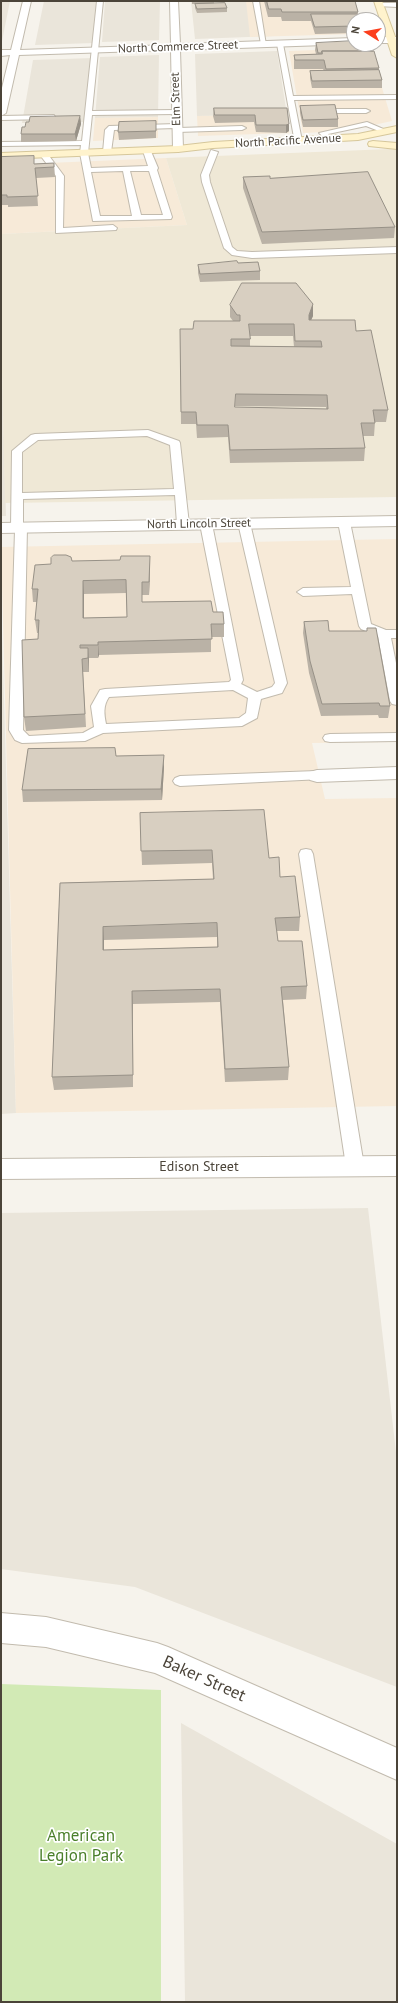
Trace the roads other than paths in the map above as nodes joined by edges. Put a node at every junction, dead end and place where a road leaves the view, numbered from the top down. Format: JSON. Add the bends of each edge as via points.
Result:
{"nodes":[{"id":1,"x":27,"y":1,"type":"edge"},
{"id":2,"x":100,"y":1,"type":"edge"},
{"id":3,"x":174,"y":1,"type":"edge"},
{"id":4,"x":256,"y":1,"type":"edge"},
{"id":5,"x":379,"y":3,"type":"edge"},
{"id":6,"x":397,"y":4,"type":"edge"},
{"id":7,"x":394,"y":40,"type":"edge"},
{"id":8,"x":346,"y":41,"type":"edge"},
{"id":9,"x":264,"y":44,"type":"junction"},
{"id":10,"x":280,"y":44,"type":"junction"},
{"id":11,"x":175,"y":47,"type":"junction"},
{"id":12,"x":95,"y":50,"type":"junction"},
{"id":13,"x":16,"y":52,"type":"junction"},
{"id":14,"x":1,"y":53,"type":"edge"},
{"id":15,"x":397,"y":55,"type":"edge"},
{"id":16,"x":397,"y":97,"type":"edge"},
{"id":17,"x":3,"y":98,"type":"edge"},
{"id":18,"x":290,"y":98,"type":"junction"},
{"id":19,"x":365,"y":102,"type":"junction"},
{"id":20,"x":397,"y":102,"type":"edge"},
{"id":21,"x":366,"y":111,"type":"junction"},
{"id":22,"x":177,"y":112,"type":"junction"},
{"id":23,"x":1,"y":113,"type":"edge"},
{"id":24,"x":85,"y":116,"type":"junction"},
{"id":25,"x":56,"y":117,"type":"edge"},
{"id":26,"x":1,"y":118,"type":"edge"},
{"id":27,"x":366,"y":124,"type":"junction"},
{"id":28,"x":177,"y":128,"type":"junction"},
{"id":29,"x":242,"y":128,"type":"edge"},
{"id":30,"x":210,"y":129,"type":"junction"},
{"id":31,"x":397,"y":129,"type":"edge"},
{"id":32,"x":384,"y":131,"type":"junction"},
{"id":33,"x":326,"y":136,"type":"junction"},
{"id":34,"x":297,"y":137,"type":"junction"},
{"id":35,"x":397,"y":139,"type":"edge"},
{"id":36,"x":1,"y":144,"type":"edge"},
{"id":37,"x":373,"y":144,"type":"junction"},
{"id":38,"x":397,"y":146,"type":"edge"},
{"id":39,"x":85,"y":148,"type":"junction"},
{"id":40,"x":214,"y":148,"type":"junction"},
{"id":41,"x":178,"y":149,"type":"junction"},
{"id":42,"x":147,"y":150,"type":"junction"},
{"id":43,"x":107,"y":152,"type":"junction"},
{"id":44,"x":44,"y":154,"type":"junction"},
{"id":45,"x":1,"y":156,"type":"edge"},
{"id":46,"x":154,"y":168,"type":"junction"},
{"id":47,"x":126,"y":169,"type":"junction"},
{"id":48,"x":87,"y":170,"type":"junction"},
{"id":49,"x":168,"y":217,"type":"junction"},
{"id":50,"x":137,"y":218,"type":"junction"},
{"id":51,"x":157,"y":226,"type":"dead end"},
{"id":52,"x":119,"y":228,"type":"dead end"},
{"id":53,"x":397,"y":250,"type":"edge"},
{"id":54,"x":180,"y":492,"type":"junction"},
{"id":55,"x":17,"y":496,"type":"junction"},
{"id":56,"x":397,"y":521,"type":"edge"},
{"id":57,"x":344,"y":522,"type":"junction"},
{"id":58,"x":244,"y":523,"type":"junction"},
{"id":59,"x":183,"y":524,"type":"junction"},
{"id":60,"x":206,"y":524,"type":"junction"},
{"id":61,"x":19,"y":527,"type":"junction"},
{"id":62,"x":1,"y":528,"type":"edge"},
{"id":63,"x":358,"y":590,"type":"junction"},
{"id":64,"x":303,"y":592,"type":"dead end"},
{"id":65,"x":391,"y":634,"type":"edge"},
{"id":66,"x":234,"y":686,"type":"junction"},
{"id":67,"x":255,"y":697,"type":"junction"},
{"id":68,"x":397,"y":701,"type":"edge"},
{"id":69,"x":101,"y":729,"type":"junction"},
{"id":70,"x":397,"y":737,"type":"edge"},
{"id":71,"x":330,"y":738,"type":"dead end"},
{"id":72,"x":397,"y":773,"type":"edge"},
{"id":73,"x":317,"y":776,"type":"joint"},
{"id":74,"x":180,"y":781,"type":"dead end"},
{"id":75,"x":306,"y":854,"type":"dead end"},
{"id":76,"x":355,"y":1166,"type":"junction"},
{"id":77,"x":397,"y":1166,"type":"edge"},
{"id":78,"x":1,"y":1168,"type":"edge"},
{"id":79,"x":1,"y":1628,"type":"edge"},
{"id":80,"x":397,"y":1764,"type":"edge"}],
"edges":[{"from":1,"to":13,"type":"street"},
{"from":2,"to":12,"type":"lane"},
{"from":3,"to":11,"type":"street","name":"Elm Street"},
{"from":4,"to":9,"type":"lane"},
{"from":5,"to":6,"type":"lane"},
{"from":5,"to":7,"type":"street"},
{"from":7,"to":15,"type":"street"},
{"from":8,"to":10,"type":"street","name":"North Commerce Street"},
{"from":9,"to":10,"type":"street","name":"North Commerce Street"},
{"from":9,"to":11,"type":"street","name":"North Commerce Street"},
{"from":10,"to":18,"type":"lane"},
{"from":11,"to":12,"type":"street","name":"North Commerce Street"},
{"from":11,"to":22,"type":"street","name":"Elm Street"},
{"from":12,"to":13,"type":"street","name":"North Commerce Street"},
{"from":12,"to":24,"type":"lane"},
{"from":13,"to":14,"type":"street","name":"North Commerce Street"},
{"from":13,"to":17,"type":"street"},
{"from":16,"to":18,"type":"lane"},
{"from":17,"to":23,"type":"street"},
{"from":18,"to":34,"type":"lane"},
{"from":19,"to":20,"type":"lane"},
{"from":19,"to":21,"type":"lane"},
{"from":19,"to":21,"type":"lane","via":[[307,104],[306,108]]},
{"from":21,"to":27,"type":"lane"},
{"from":22,"to":24,"type":"lane"},
{"from":22,"to":28,"type":"street","name":"Elm Street"},
{"from":24,"to":39,"type":"lane"},
{"from":25,"to":26,"type":"lane"},
{"from":27,"to":32,"type":"lane"},
{"from":27,"to":33,"type":"lane"},
{"from":28,"to":30,"type":"lane"},
{"from":28,"to":41,"type":"street","name":"Elm Street"},
{"from":28,"to":43,"type":"lane","via":[[112,128],[109,130]]},
{"from":29,"to":30,"type":"lane"},
{"from":30,"to":40,"type":"lane"},
{"from":31,"to":32,"type":"street","name":"North Pacific Avenue"},
{"from":32,"to":33,"type":"street","name":"North Pacific Avenue","via":[[358,137]]},
{"from":33,"to":34,"type":"street","name":"North Pacific Avenue"},
{"from":34,"to":40,"type":"street","name":"North Pacific Avenue"},
{"from":35,"to":37,"type":"street","name":"North Pacific Avenue"},
{"from":36,"to":39,"type":"lane"},
{"from":37,"to":38,"type":"street"},
{"from":37,"to":40,"type":"street","name":"North Pacific Avenue","via":[[310,150]]},
{"from":39,"to":43,"type":"street","name":"North Pacific Avenue"},
{"from":39,"to":44,"type":"street","name":"North Pacific Avenue"},
{"from":39,"to":48,"type":"lane"},
{"from":40,"to":41,"type":"street","name":"North Pacific Avenue"},
{"from":40,"to":53,"type":"lane","via":[[205,175],[206,182],[228,248],[235,253]]},
{"from":41,"to":42,"type":"street","name":"North Pacific Avenue"},
{"from":42,"to":43,"type":"street","name":"North Pacific Avenue"},
{"from":42,"to":46,"type":"lane"},
{"from":44,"to":45,"type":"street","name":"North Pacific Avenue"},
{"from":44,"to":52,"type":"lane","via":[[60,176],[59,231]]},
{"from":46,"to":47,"type":"lane"},
{"from":46,"to":49,"type":"lane"},
{"from":47,"to":48,"type":"lane"},
{"from":47,"to":50,"type":"lane"},
{"from":48,"to":50,"type":"lane","via":[[96,219]]},
{"from":49,"to":50,"type":"lane"},
{"from":49,"to":51,"type":"lane"},
{"from":54,"to":55,"type":"lane"},
{"from":54,"to":55,"type":"lane","via":[[175,443],[148,434],[35,437],[17,451]]},
{"from":54,"to":59,"type":"lane"},
{"from":55,"to":61,"type":"lane"},
{"from":56,"to":57,"type":"street","name":"North Lincoln Street"},
{"from":57,"to":58,"type":"street","name":"North Lincoln Street"},
{"from":57,"to":63,"type":"lane"},
{"from":58,"to":60,"type":"street","name":"North Lincoln Street"},
{"from":58,"to":67,"type":"lane","via":[[281,683],[277,690]]},
{"from":59,"to":60,"type":"street","name":"North Lincoln Street"},
{"from":59,"to":61,"type":"street","name":"North Lincoln Street"},
{"from":60,"to":66,"type":"lane","via":[[237,680]]},
{"from":61,"to":62,"type":"street","name":"North Lincoln Street"},
{"from":61,"to":69,"type":"lane","via":[[16,730],[20,737],[27,740],[85,737]]},
{"from":63,"to":64,"type":"lane"},
{"from":63,"to":65,"type":"lane","via":[[365,626]]},
{"from":65,"to":68,"type":"lane"},
{"from":66,"to":67,"type":"lane","via":[[250,692]]},
{"from":66,"to":69,"type":"lane","via":[[105,693],[99,700],[96,712]]},
{"from":67,"to":69,"type":"lane","via":[[252,715],[242,722]]},
{"from":70,"to":71,"type":"lane"},
{"from":72,"to":73,"type":"street"},
{"from":73,"to":74,"type":"lane"},
{"from":75,"to":76,"type":"lane"},
{"from":76,"to":77,"type":"street","name":"Edison Street"},
{"from":76,"to":78,"type":"street","name":"Edison Street"},
{"from":79,"to":80,"type":"street","name":"Baker Street","via":[[46,1632],[157,1658]]}]}
